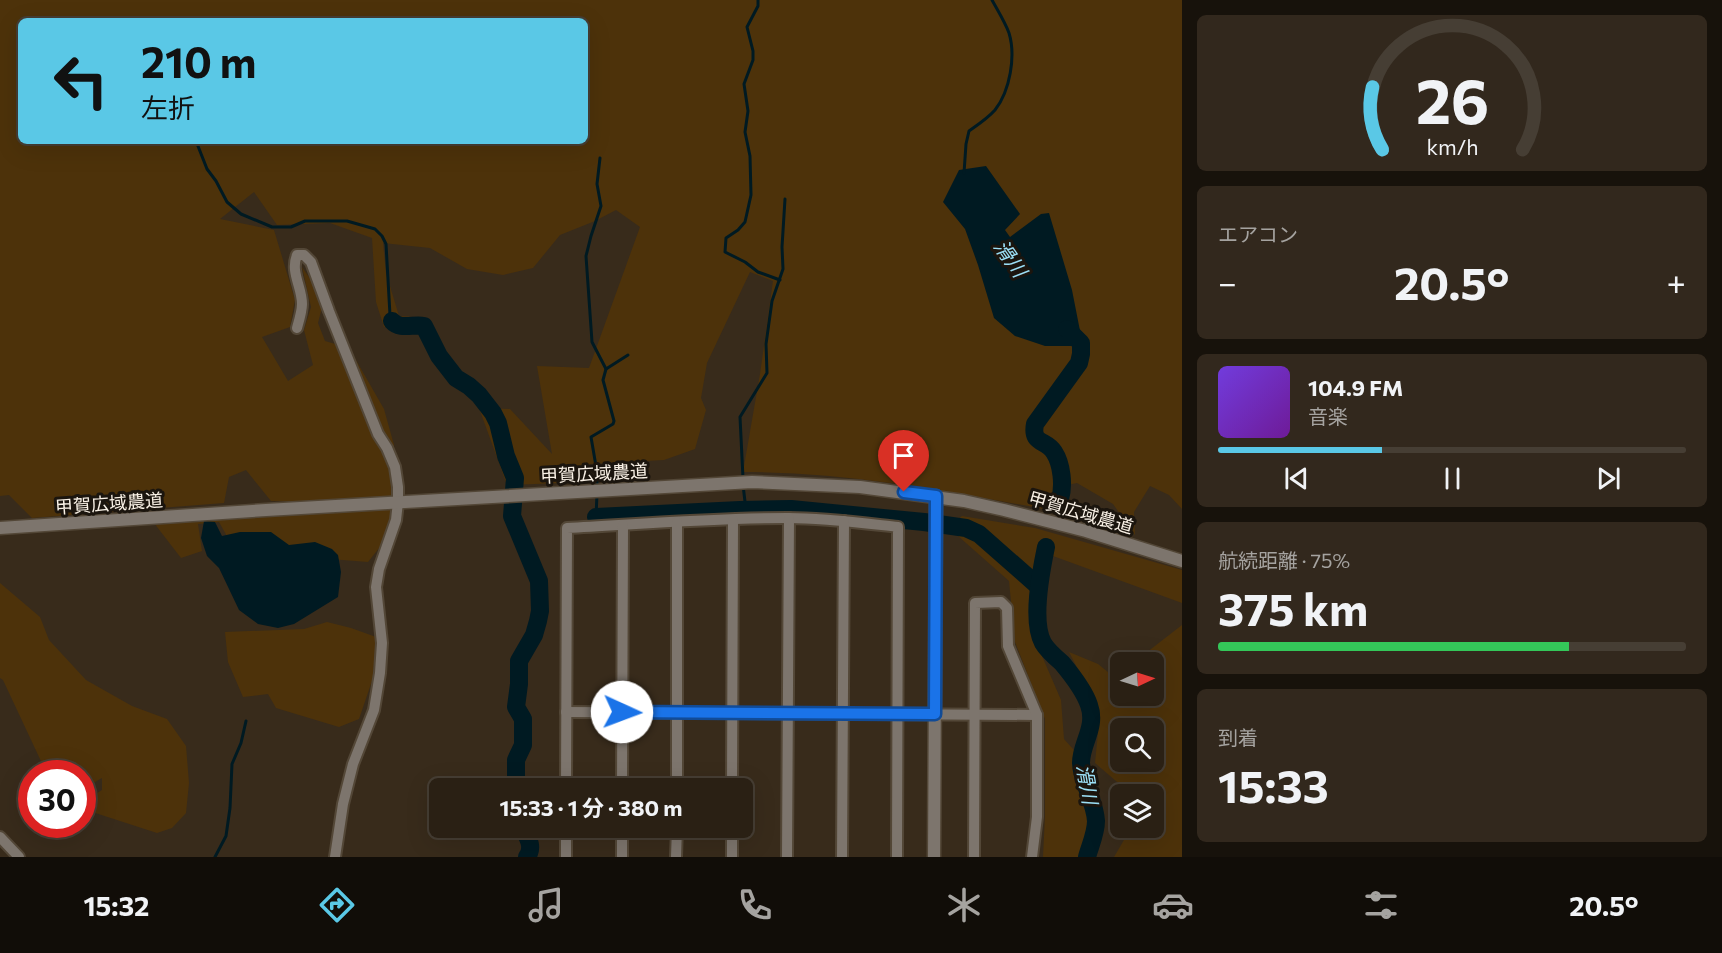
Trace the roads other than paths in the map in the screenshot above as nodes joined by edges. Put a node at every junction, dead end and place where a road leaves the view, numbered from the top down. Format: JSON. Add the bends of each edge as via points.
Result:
{"nodes":[{"id":1,"x":297,"y":328,"type":"dead end"},
{"id":2,"x":936,"y":496,"type":"junction"},
{"id":3,"x":398,"y":502,"type":"junction"},
{"id":4,"x":789,"y":518,"type":"junction"},
{"id":5,"x":733,"y":520,"type":"junction"},
{"id":6,"x":844,"y":521,"type":"junction"},
{"id":7,"x":677,"y":522,"type":"junction"},
{"id":8,"x":623,"y":525,"type":"junction"},
{"id":9,"x":0,"y":528,"type":"edge"},
{"id":10,"x":1182,"y":561,"type":"edge"},
{"id":11,"x":567,"y":712,"type":"junction"},
{"id":12,"x":622,"y":712,"type":"junction"},
{"id":13,"x":677,"y":713,"type":"junction"},
{"id":14,"x":732,"y":713,"type":"junction"},
{"id":15,"x":788,"y":713,"type":"junction"},
{"id":16,"x":842,"y":714,"type":"junction"},
{"id":17,"x":898,"y":714,"type":"junction"},
{"id":18,"x":935,"y":714,"type":"junction"},
{"id":19,"x":974,"y":715,"type":"junction"},
{"id":20,"x":1037,"y":715,"type":"junction"},
{"id":21,"x":566,"y":778,"type":"edge"},
{"id":22,"x":622,"y":778,"type":"edge"},
{"id":23,"x":677,"y":778,"type":"edge"},
{"id":24,"x":732,"y":778,"type":"edge"},
{"id":25,"x":0,"y":837,"type":"edge"},
{"id":26,"x":566,"y":838,"type":"edge"},
{"id":27,"x":622,"y":838,"type":"edge"},
{"id":28,"x":676,"y":838,"type":"edge"},
{"id":29,"x":732,"y":838,"type":"edge"},
{"id":30,"x":19,"y":857,"type":"edge"},
{"id":31,"x":335,"y":857,"type":"edge"},
{"id":32,"x":566,"y":857,"type":"edge"},
{"id":33,"x":621,"y":857,"type":"edge"},
{"id":34,"x":676,"y":857,"type":"edge"},
{"id":35,"x":732,"y":857,"type":"edge"},
{"id":36,"x":787,"y":857,"type":"edge"},
{"id":37,"x":842,"y":857,"type":"edge"},
{"id":38,"x":897,"y":857,"type":"edge"},
{"id":39,"x":934,"y":857,"type":"edge"},
{"id":40,"x":974,"y":857,"type":"edge"},
{"id":41,"x":1032,"y":857,"type":"edge"}],
"edges":[{"from":1,"to":3,"type":"street","via":[[302,304],[294,261],[297,255],[304,255],[311,262],[378,434],[395,467]]},
{"from":2,"to":3,"type":"street","name":"甲賀広域農道","via":[[860,487],[752,482]]},
{"from":2,"to":10,"type":"street","name":"甲賀広域農道","via":[[1086,531]]},
{"from":2,"to":18,"type":"street"},
{"from":3,"to":9,"type":"street","name":"甲賀広域農道"},
{"from":3,"to":31,"type":"street","via":[[376,587],[382,643],[374,710],[353,764]]},
{"from":4,"to":5,"type":"street"},
{"from":4,"to":6,"type":"street"},
{"from":4,"to":15,"type":"street"},
{"from":5,"to":7,"type":"street"},
{"from":5,"to":14,"type":"street"},
{"from":6,"to":16,"type":"street"},
{"from":6,"to":17,"type":"street","via":[[898,527]]},
{"from":7,"to":8,"type":"street"},
{"from":7,"to":13,"type":"street"},
{"from":8,"to":11,"type":"street","via":[[567,528]]},
{"from":8,"to":12,"type":"street"},
{"from":11,"to":12,"type":"street"},
{"from":11,"to":21,"type":"street"},
{"from":12,"to":13,"type":"street"},
{"from":12,"to":22,"type":"street"},
{"from":13,"to":14,"type":"street"},
{"from":13,"to":23,"type":"street"},
{"from":14,"to":15,"type":"street"},
{"from":14,"to":24,"type":"street"},
{"from":15,"to":16,"type":"street"},
{"from":15,"to":36,"type":"street"},
{"from":16,"to":17,"type":"street"},
{"from":16,"to":37,"type":"street"},
{"from":17,"to":18,"type":"street"},
{"from":17,"to":38,"type":"street"},
{"from":18,"to":19,"type":"street"},
{"from":18,"to":39,"type":"street"},
{"from":19,"to":20,"type":"street"},
{"from":19,"to":20,"type":"street","via":[[975,603],[1001,602],[1008,608],[1008,646]]},
{"from":19,"to":40,"type":"street"},
{"from":20,"to":41,"type":"street","via":[[1037,817]]},
{"from":25,"to":30,"type":"street"},
{"from":26,"to":32,"type":"street"},
{"from":27,"to":33,"type":"street"},
{"from":28,"to":34,"type":"street"},
{"from":29,"to":35,"type":"street"}]}
